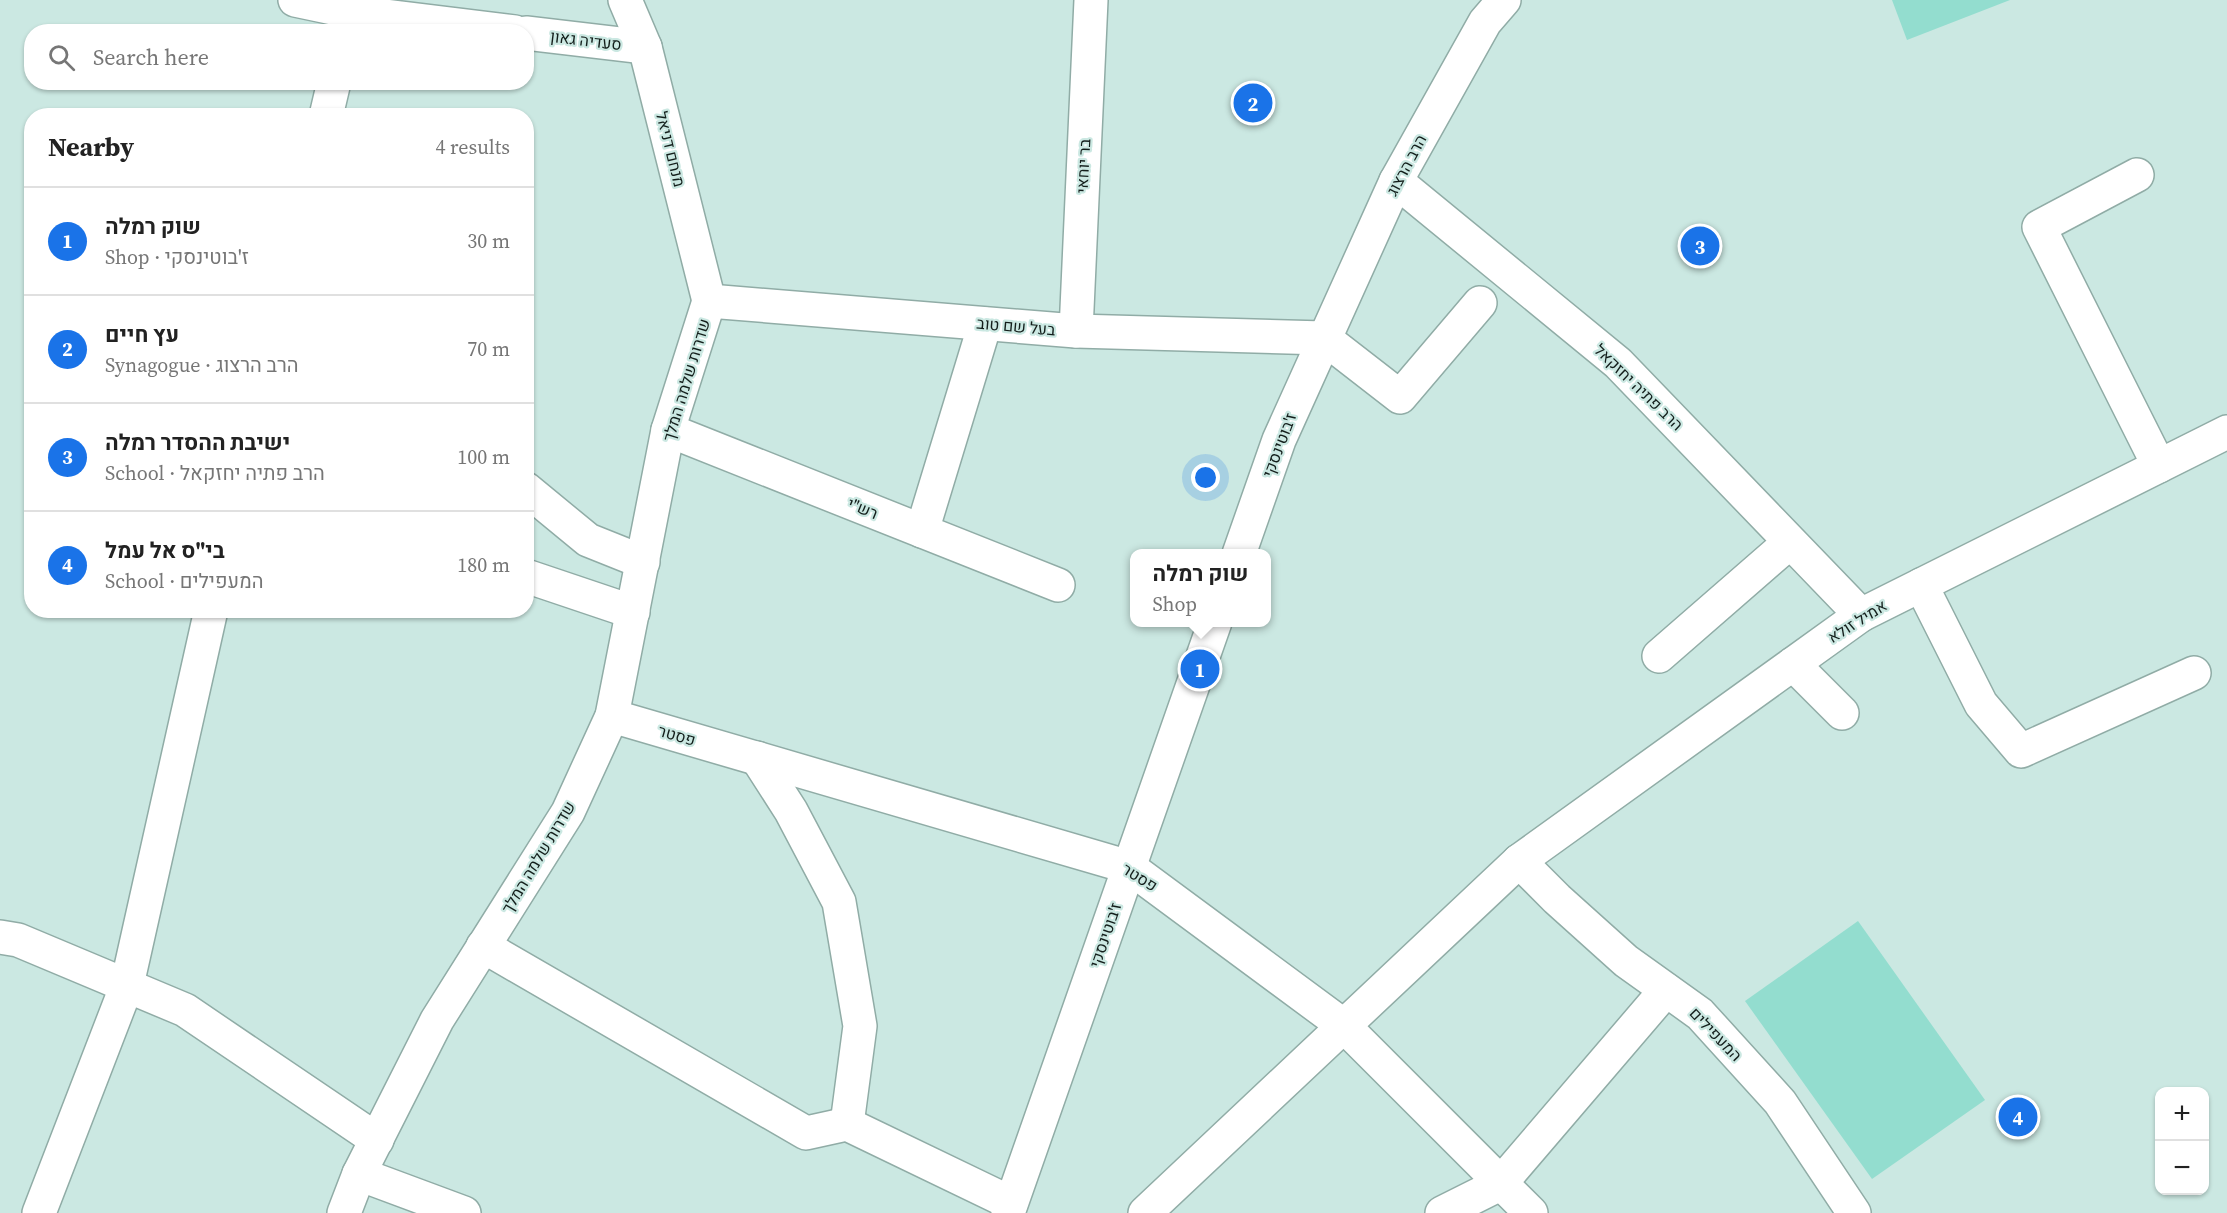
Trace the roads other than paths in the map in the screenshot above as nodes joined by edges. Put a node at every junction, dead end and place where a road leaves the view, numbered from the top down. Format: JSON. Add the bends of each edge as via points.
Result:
{"nodes":[{"id":1,"x":295,"y":0,"type":"edge"},
{"id":2,"x":625,"y":0,"type":"edge"},
{"id":3,"x":1091,"y":0,"type":"edge"},
{"id":4,"x":1504,"y":0,"type":"edge"},
{"id":5,"x":350,"y":22,"type":"edge"},
{"id":6,"x":383,"y":24,"type":"edge"},
{"id":7,"x":534,"y":34,"type":"edge"},
{"id":8,"x":645,"y":47,"type":"junction"},
{"id":9,"x":332,"y":90,"type":"edge"},
{"id":10,"x":328,"y":108,"type":"edge"},
{"id":11,"x":2137,"y":175,"type":"dead end"},
{"id":12,"x":1396,"y":181,"type":"junction"},
{"id":13,"x":710,"y":301,"type":"junction"},
{"id":14,"x":1480,"y":303,"type":"dead end"},
{"id":15,"x":985,"y":324,"type":"junction"},
{"id":16,"x":1076,"y":331,"type":"junction"},
{"id":17,"x":1324,"y":338,"type":"junction"},
{"id":18,"x":668,"y":430,"type":"junction"},
{"id":19,"x":2227,"y":432,"type":"edge"},
{"id":20,"x":2159,"y":466,"type":"junction"},
{"id":21,"x":534,"y":496,"type":"edge"},
{"id":22,"x":922,"y":531,"type":"junction"},
{"id":23,"x":1790,"y":542,"type":"junction"},
{"id":24,"x":1241,"y":549,"type":"edge"},
{"id":25,"x":643,"y":562,"type":"junction"},
{"id":26,"x":534,"y":579,"type":"edge"},
{"id":27,"x":1058,"y":585,"type":"dead end"},
{"id":28,"x":1921,"y":585,"type":"junction"},
{"id":29,"x":633,"y":612,"type":"junction"},
{"id":30,"x":1861,"y":615,"type":"junction"},
{"id":31,"x":209,"y":618,"type":"edge"},
{"id":32,"x":1213,"y":627,"type":"edge"},
{"id":33,"x":1659,"y":656,"type":"dead end"},
{"id":34,"x":1793,"y":664,"type":"junction"},
{"id":35,"x":2194,"y":673,"type":"dead end"},
{"id":36,"x":1842,"y":713,"type":"dead end"},
{"id":37,"x":612,"y":716,"type":"junction"},
{"id":38,"x":757,"y":758,"type":"junction"},
{"id":39,"x":1519,"y":861,"type":"junction"},
{"id":40,"x":1129,"y":867,"type":"junction"},
{"id":41,"x":0,"y":938,"type":"edge"},
{"id":42,"x":483,"y":946,"type":"junction"},
{"id":43,"x":126,"y":986,"type":"junction"},
{"id":44,"x":1666,"y":990,"type":"junction"},
{"id":45,"x":1344,"y":1026,"type":"junction"},
{"id":46,"x":847,"y":1124,"type":"junction"},
{"id":47,"x":377,"y":1140,"type":"junction"},
{"id":48,"x":359,"y":1174,"type":"junction"},
{"id":49,"x":1500,"y":1184,"type":"junction"},
{"id":50,"x":1010,"y":1208,"type":"edge"},
{"id":51,"x":39,"y":1213,"type":"edge"},
{"id":52,"x":344,"y":1213,"type":"edge"},
{"id":53,"x":464,"y":1213,"type":"edge"},
{"id":54,"x":1145,"y":1213,"type":"edge"},
{"id":55,"x":1442,"y":1213,"type":"edge"},
{"id":56,"x":1531,"y":1213,"type":"edge"},
{"id":57,"x":1854,"y":1213,"type":"edge"}],
"edges":[{"from":1,"to":5,"type":"street"},
{"from":2,"to":8,"type":"street","name":"מנחם דניאל"},
{"from":3,"to":16,"type":"street","name":"בר יוחאי"},
{"from":4,"to":12,"type":"street","name":"הרב הרצוג","via":[[1485,22]]},
{"from":5,"to":6,"type":"street"},
{"from":7,"to":8,"type":"street","name":"סעדיה גאון"},
{"from":8,"to":13,"type":"street","name":"מנחם דניאל"},
{"from":9,"to":10,"type":"street"},
{"from":11,"to":20,"type":"street","via":[[2039,228]]},
{"from":12,"to":17,"type":"street","name":"הרב הרצוג"},
{"from":12,"to":23,"type":"street","name":"הרב פתיה יחזקאל","via":[[1618,363]]},
{"from":13,"to":15,"type":"street","name":"בעל שם טוב"},
{"from":13,"to":18,"type":"street","name":"שדרות שלמה המלך"},
{"from":14,"to":17,"type":"street","via":[[1400,397]]},
{"from":15,"to":16,"type":"street","name":"בעל שם טוב"},
{"from":15,"to":22,"type":"street"},
{"from":16,"to":17,"type":"street","name":"בעל שם טוב"},
{"from":17,"to":24,"type":"street","name":"ז'בוטינסקי","via":[[1279,440]]},
{"from":18,"to":22,"type":"street","name":"רש\"י"},
{"from":18,"to":25,"type":"street","name":"שדרות שלמה המלך"},
{"from":19,"to":20,"type":"street","name":"אמיל זולא"},
{"from":20,"to":28,"type":"street","name":"אמיל זולא"},
{"from":21,"to":25,"type":"street","via":[[588,540]]},
{"from":22,"to":27,"type":"street","name":"רש\"י"},
{"from":23,"to":30,"type":"street","name":"הרב פתיה יחזקאל"},
{"from":23,"to":33,"type":"street"},
{"from":25,"to":29,"type":"street","name":"שדרות שלמה המלך"},
{"from":26,"to":29,"type":"street"},
{"from":28,"to":30,"type":"street","name":"אמיל זולא"},
{"from":28,"to":35,"type":"street","via":[[1982,704],[2021,751]]},
{"from":29,"to":37,"type":"street","name":"שדרות שלמה המלך"},
{"from":30,"to":34,"type":"street","name":"אמיל זולא"},
{"from":31,"to":43,"type":"street"},
{"from":32,"to":40,"type":"street","name":"ז'בוטינסקי"},
{"from":34,"to":36,"type":"street"},
{"from":34,"to":39,"type":"street","name":"אמיל זולא"},
{"from":37,"to":38,"type":"street","name":"פסטר"},
{"from":37,"to":42,"type":"street","name":"שדרות שלמה המלך","via":[[568,812]]},
{"from":38,"to":40,"type":"street","name":"פסטר"},
{"from":38,"to":46,"type":"street","via":[[791,811],[839,902],[860,1026]]},
{"from":39,"to":44,"type":"street","name":"המעפילים","via":[[1626,961]]},
{"from":39,"to":45,"type":"street","name":"אמיל זולא"},
{"from":40,"to":45,"type":"street","name":"פסטר"},
{"from":40,"to":50,"type":"street","name":"ז'בוטינסקי"},
{"from":41,"to":43,"type":"street","via":[[18,940]]},
{"from":42,"to":46,"type":"street","via":[[806,1132]]},
{"from":42,"to":47,"type":"street","name":"שדרות שלמה המלך","via":[[437,1020]]},
{"from":43,"to":47,"type":"street","via":[[185,1010]]},
{"from":43,"to":51,"type":"street"},
{"from":44,"to":49,"type":"street"},
{"from":44,"to":57,"type":"street","name":"המעפילים","via":[[1700,1014],[1780,1102]]},
{"from":45,"to":49,"type":"street","name":"פסטר"},
{"from":45,"to":54,"type":"street","name":"אמיל זולא"},
{"from":46,"to":50,"type":"street"},
{"from":47,"to":48,"type":"street","name":"שדרות שלמה המלך"},
{"from":48,"to":52,"type":"street","name":"שדרות שלמה המלך"},
{"from":48,"to":53,"type":"street"},
{"from":49,"to":55,"type":"street"},
{"from":49,"to":56,"type":"street","name":"פסטר"}]}
